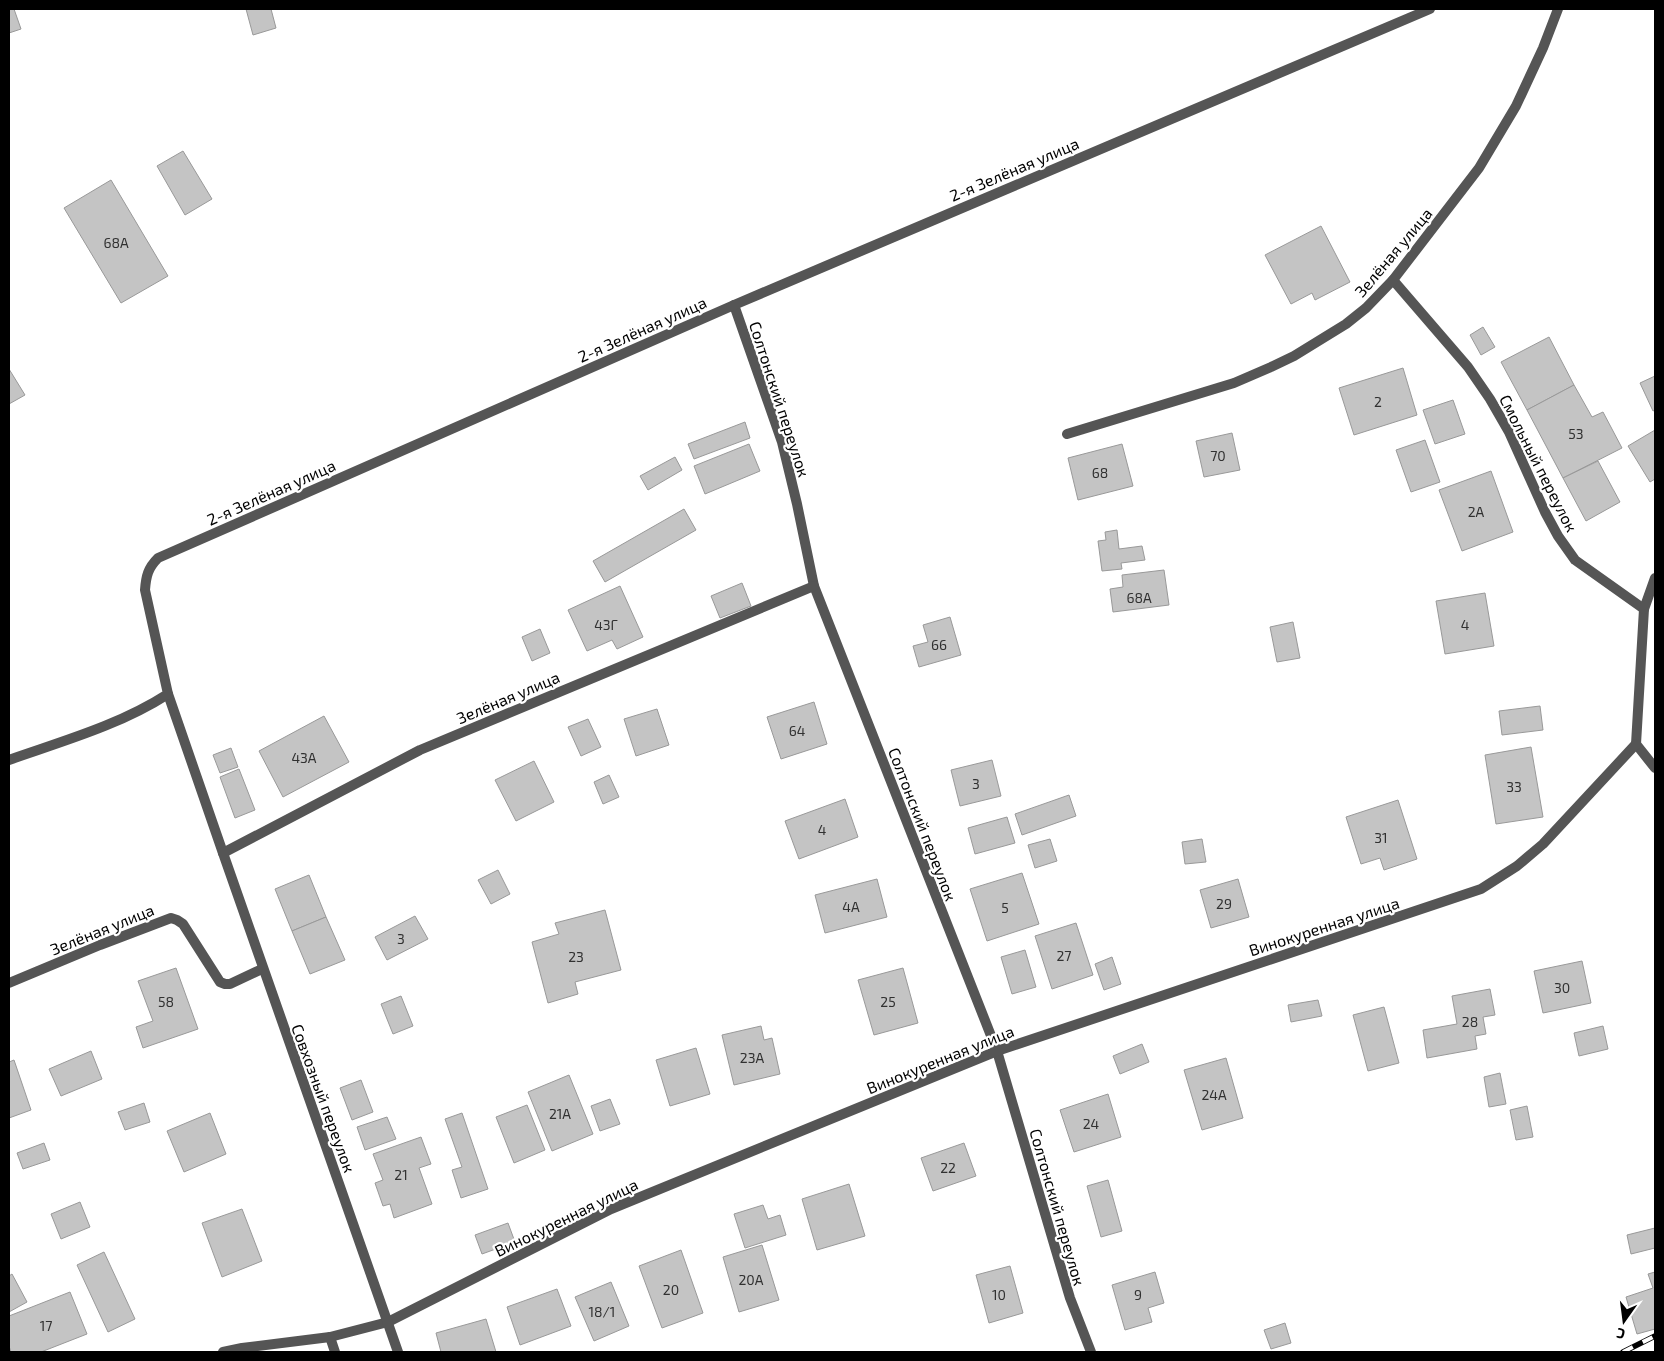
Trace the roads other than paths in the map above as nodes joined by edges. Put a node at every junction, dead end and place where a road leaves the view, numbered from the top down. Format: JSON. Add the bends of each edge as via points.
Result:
{"nodes":[{"id":1,"x":1430,"y":9,"type":"edge"},
{"id":2,"x":1558,"y":9,"type":"edge"},
{"id":3,"x":1393,"y":280,"type":"junction"},
{"id":4,"x":734,"y":305,"type":"junction"},
{"id":5,"x":1067,"y":434,"type":"dead end"},
{"id":6,"x":1655,"y":578,"type":"edge"},
{"id":7,"x":814,"y":586,"type":"junction"},
{"id":8,"x":1644,"y":609,"type":"junction"},
{"id":9,"x":168,"y":694,"type":"junction"},
{"id":10,"x":1636,"y":744,"type":"junction"},
{"id":11,"x":9,"y":760,"type":"edge"},
{"id":12,"x":1655,"y":768,"type":"edge"},
{"id":13,"x":223,"y":853,"type":"junction"},
{"id":14,"x":262,"y":969,"type":"junction"},
{"id":15,"x":9,"y":983,"type":"edge"},
{"id":16,"x":997,"y":1051,"type":"junction"},
{"id":17,"x":388,"y":1322,"type":"junction"},
{"id":18,"x":330,"y":1337,"type":"junction"},
{"id":19,"x":223,"y":1352,"type":"edge"},
{"id":20,"x":335,"y":1352,"type":"edge"},
{"id":21,"x":398,"y":1352,"type":"edge"},
{"id":22,"x":1091,"y":1352,"type":"edge"}],
"edges":[{"from":1,"to":4,"type":"street","name":"2-я Зелёная улица"},
{"from":2,"to":3,"type":"street","name":"Зелёная улица","via":[[1516,106],[1479,168]]},
{"from":3,"to":5,"type":"street","name":"Зелёная улица","via":[[1346,324],[1272,368],[1234,383]]},
{"from":3,"to":8,"type":"street","name":"Смольный переулок","via":[[1468,367],[1490,400],[1509,432],[1545,512],[1575,560]]},
{"from":4,"to":7,"type":"street","name":"Солтонский переулок","via":[[782,442]]},
{"from":4,"to":9,"type":"street","name":"2-я Зелёная улица","via":[[158,558],[150,566],[145,590]]},
{"from":6,"to":8,"type":"street"},
{"from":7,"to":13,"type":"street","name":"Зелёная улица","via":[[420,750]]},
{"from":7,"to":16,"type":"street","name":"Солтонский переулок"},
{"from":8,"to":10,"type":"street"},
{"from":9,"to":11,"type":"street","via":[[108,725]]},
{"from":9,"to":13,"type":"street","name":"2-я Зелёная улица"},
{"from":10,"to":12,"type":"street"},
{"from":10,"to":16,"type":"street","name":"Винокуренная улица","via":[[1543,844],[1518,866],[1481,889]]},
{"from":13,"to":14,"type":"street","name":"Совхозный переулок"},
{"from":14,"to":15,"type":"street","name":"Зелёная улица","via":[[230,984],[220,982],[183,924],[171,918]]},
{"from":14,"to":17,"type":"street","name":"Совхозный переулок"},
{"from":16,"to":17,"type":"street","name":"Винокуренная улица","via":[[611,1209]]},
{"from":16,"to":22,"type":"street","name":"Солтонский переулок","via":[[1070,1298]]},
{"from":17,"to":18,"type":"street","name":"Винокуренная улица"},
{"from":17,"to":21,"type":"street","name":"Совхозный переулок"},
{"from":18,"to":19,"type":"street","name":"Винокуренная улица"},
{"from":18,"to":20,"type":"street"}]}
